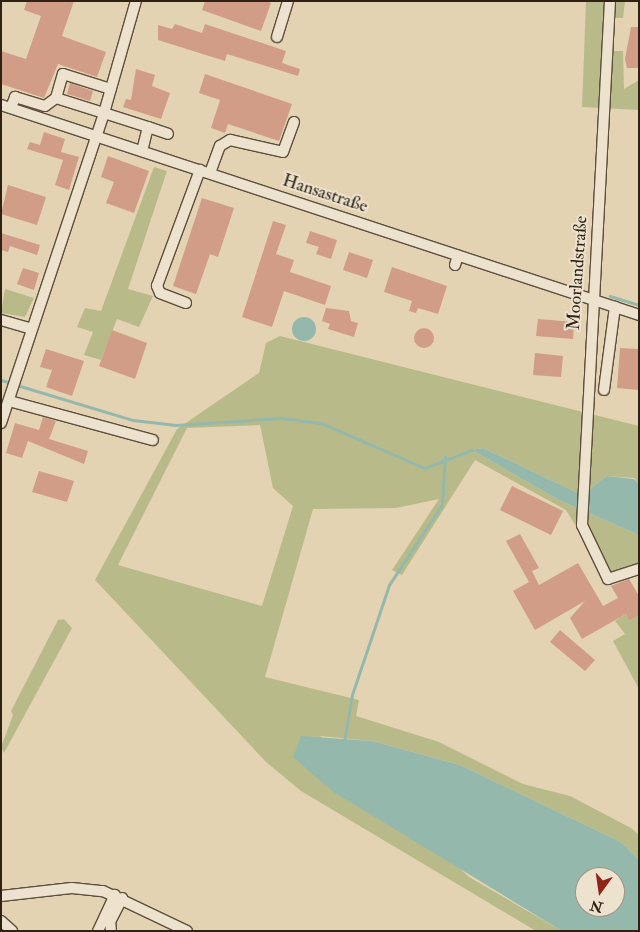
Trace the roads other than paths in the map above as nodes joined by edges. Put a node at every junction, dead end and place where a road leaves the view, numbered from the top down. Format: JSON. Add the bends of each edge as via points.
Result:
{"nodes":[{"id":1,"x":136,"y":1,"type":"edge"},
{"id":2,"x":288,"y":1,"type":"edge"},
{"id":3,"x":610,"y":1,"type":"edge"},
{"id":4,"x":277,"y":37,"type":"dead end"},
{"id":5,"x":112,"y":89,"type":"junction"},
{"id":6,"x":56,"y":98,"type":"junction"},
{"id":7,"x":6,"y":106,"type":"edge"},
{"id":8,"x":104,"y":113,"type":"junction"},
{"id":9,"x":294,"y":122,"type":"dead end"},
{"id":10,"x":148,"y":127,"type":"junction"},
{"id":11,"x":168,"y":134,"type":"dead end"},
{"id":12,"x":96,"y":136,"type":"junction"},
{"id":13,"x":142,"y":151,"type":"junction"},
{"id":14,"x":205,"y":172,"type":"junction"},
{"id":15,"x":350,"y":219,"type":"junction"},
{"id":16,"x":347,"y":230,"type":"dead end"},
{"id":17,"x":421,"y":243,"type":"junction"},
{"id":18,"x":418,"y":254,"type":"dead end"},
{"id":19,"x":592,"y":299,"type":"junction"},
{"id":20,"x":186,"y":303,"type":"dead end"},
{"id":21,"x":615,"y":307,"type":"junction"},
{"id":22,"x":639,"y":315,"type":"edge"},
{"id":23,"x":1,"y":320,"type":"edge"},
{"id":24,"x":32,"y":329,"type":"junction"},
{"id":25,"x":604,"y":390,"type":"dead end"},
{"id":26,"x":8,"y":395,"type":"edge"},
{"id":27,"x":1,"y":423,"type":"edge"},
{"id":28,"x":153,"y":440,"type":"dead end"},
{"id":29,"x":639,"y":569,"type":"edge"},
{"id":30,"x":1,"y":896,"type":"edge"},
{"id":31,"x":119,"y":896,"type":"junction"},
{"id":32,"x":1,"y":921,"type":"edge"},
{"id":33,"x":12,"y":931,"type":"edge"},
{"id":34,"x":98,"y":931,"type":"edge"},
{"id":35,"x":111,"y":931,"type":"edge"},
{"id":36,"x":187,"y":931,"type":"edge"}],
"edges":[{"from":1,"to":5,"type":"street"},
{"from":2,"to":4,"type":"street"},
{"from":3,"to":19,"type":"street","name":"Moorlandstraße"},
{"from":5,"to":6,"type":"street","via":[[64,74]]},
{"from":5,"to":8,"type":"street"},
{"from":6,"to":7,"type":"street","via":[[45,106],[15,96]]},
{"from":6,"to":8,"type":"street"},
{"from":7,"to":12,"type":"street","name":"Hansastraße"},
{"from":8,"to":10,"type":"street"},
{"from":8,"to":12,"type":"street"},
{"from":9,"to":14,"type":"street","via":[[283,152],[230,140],[220,146]]},
{"from":10,"to":11,"type":"street"},
{"from":10,"to":13,"type":"street"},
{"from":12,"to":13,"type":"street","name":"Hansastraße"},
{"from":12,"to":24,"type":"street"},
{"from":13,"to":14,"type":"street","name":"Hansastraße"},
{"from":14,"to":15,"type":"street","name":"Hansastraße","via":[[251,192]]},
{"from":14,"to":20,"type":"street","via":[[157,286],[160,293]]},
{"from":15,"to":16,"type":"street"},
{"from":15,"to":17,"type":"street","name":"Hansastraße"},
{"from":17,"to":18,"type":"street"},
{"from":17,"to":19,"type":"street","name":"Hansastraße","via":[[456,260],[553,292]]},
{"from":19,"to":21,"type":"street","name":"Hansastraße"},
{"from":19,"to":29,"type":"street","name":"Moorlandstraße","via":[[582,506],[590,545],[608,579]]},
{"from":21,"to":22,"type":"street","name":"Hansastraße"},
{"from":21,"to":25,"type":"street"},
{"from":23,"to":24,"type":"street"},
{"from":24,"to":26,"type":"street"},
{"from":26,"to":27,"type":"street"},
{"from":26,"to":28,"type":"street"},
{"from":30,"to":31,"type":"street","via":[[72,888]]},
{"from":31,"to":34,"type":"street"},
{"from":31,"to":35,"type":"street","via":[[110,922]]},
{"from":31,"to":36,"type":"street"},
{"from":32,"to":33,"type":"street"}]}
